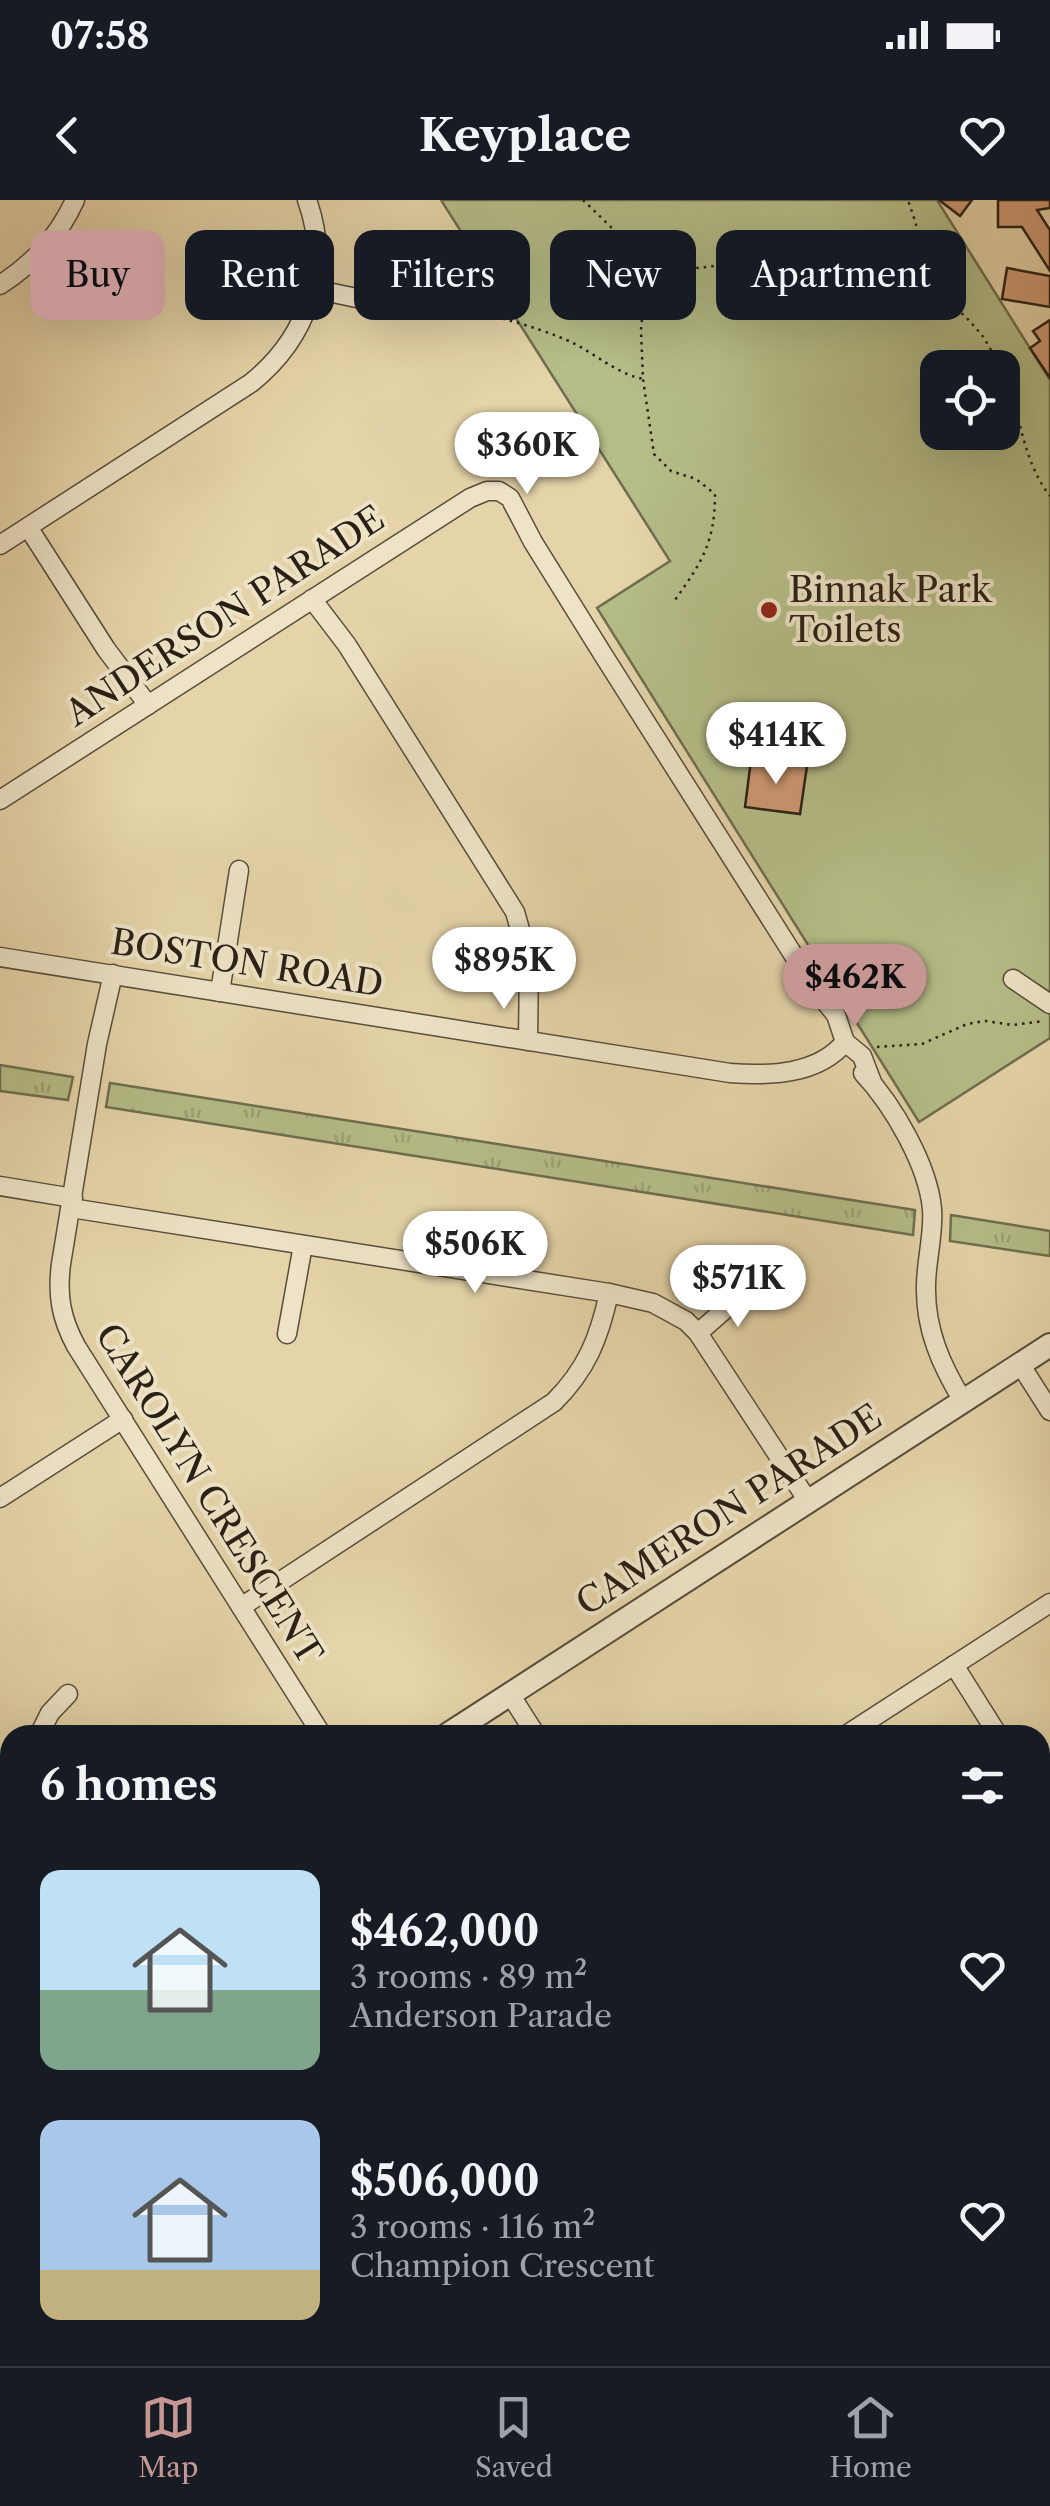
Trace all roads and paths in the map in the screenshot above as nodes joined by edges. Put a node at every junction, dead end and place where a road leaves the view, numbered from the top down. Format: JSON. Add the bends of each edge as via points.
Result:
{"nodes":[{"id":1,"x":75,"y":200,"type":"edge"},
{"id":2,"x":307,"y":200,"type":"edge"},
{"id":3,"x":583,"y":200,"type":"edge"},
{"id":4,"x":908,"y":200,"type":"edge"},
{"id":5,"x":315,"y":230,"type":"edge"},
{"id":6,"x":612,"y":230,"type":"edge"},
{"id":7,"x":918,"y":230,"type":"edge"},
{"id":8,"x":0,"y":285,"type":"edge"},
{"id":9,"x":966,"y":318,"type":"edge"},
{"id":10,"x":302,"y":320,"type":"edge"},
{"id":11,"x":495,"y":320,"type":"edge"},
{"id":12,"x":641,"y":320,"type":"edge"},
{"id":13,"x":991,"y":350,"type":"edge"},
{"id":14,"x":643,"y":378,"type":"junction"},
{"id":15,"x":1020,"y":418,"type":"edge"},
{"id":16,"x":1050,"y":496,"type":"edge"},
{"id":17,"x":28,"y":527,"type":"junction"},
{"id":18,"x":0,"y":545,"type":"edge"},
{"id":19,"x":316,"y":597,"type":"junction"},
{"id":20,"x":676,"y":600,"type":"dead end"},
{"id":21,"x":143,"y":708,"type":"junction"},
{"id":22,"x":0,"y":800,"type":"edge"},
{"id":23,"x":239,"y":870,"type":"dead end"},
{"id":24,"x":0,"y":957,"type":"edge"},
{"id":25,"x":108,"y":974,"type":"junction"},
{"id":26,"x":1012,"y":979,"type":"dead end"},
{"id":27,"x":220,"y":992,"type":"junction"},
{"id":28,"x":1050,"y":1004,"type":"edge"},
{"id":29,"x":1050,"y":1022,"type":"edge"},
{"id":30,"x":520,"y":1040,"type":"junction"},
{"id":31,"x":837,"y":1046,"type":"junction"},
{"id":32,"x":871,"y":1049,"type":"dead end"},
{"id":33,"x":0,"y":1186,"type":"edge"},
{"id":34,"x":72,"y":1203,"type":"junction"},
{"id":35,"x":303,"y":1245,"type":"junction"},
{"id":36,"x":746,"y":1291,"type":"dead end"},
{"id":37,"x":609,"y":1293,"type":"junction"},
{"id":38,"x":698,"y":1333,"type":"junction"},
{"id":39,"x":288,"y":1334,"type":"dead end"},
{"id":40,"x":1050,"y":1345,"type":"edge"},
{"id":41,"x":1020,"y":1364,"type":"junction"},
{"id":42,"x":968,"y":1397,"type":"junction"},
{"id":43,"x":1050,"y":1411,"type":"edge"},
{"id":44,"x":122,"y":1419,"type":"junction"},
{"id":45,"x":0,"y":1498,"type":"edge"},
{"id":46,"x":808,"y":1501,"type":"junction"},
{"id":47,"x":1050,"y":1603,"type":"edge"},
{"id":48,"x":241,"y":1607,"type":"junction"},
{"id":49,"x":954,"y":1665,"type":"junction"},
{"id":50,"x":68,"y":1694,"type":"dead end"},
{"id":51,"x":510,"y":1694,"type":"junction"},
{"id":52,"x":44,"y":1725,"type":"edge"},
{"id":53,"x":316,"y":1725,"type":"edge"},
{"id":54,"x":462,"y":1725,"type":"edge"},
{"id":55,"x":530,"y":1725,"type":"edge"},
{"id":56,"x":861,"y":1725,"type":"edge"},
{"id":57,"x":992,"y":1725,"type":"edge"}],
"edges":[{"from":1,"to":8,"type":"street","via":[[44,250]]},
{"from":2,"to":5,"type":"street"},
{"from":3,"to":6,"type":"path"},
{"from":4,"to":7,"type":"path"},
{"from":9,"to":13,"type":"path"},
{"from":10,"to":17,"type":"street","via":[[266,371]]},
{"from":11,"to":14,"type":"path","via":[[534,328]]},
{"from":12,"to":14,"type":"path"},
{"from":14,"to":20,"type":"path","via":[[654,454],[715,494],[707,553]]},
{"from":15,"to":16,"type":"path","via":[[1028,458]]},
{"from":17,"to":18,"type":"street"},
{"from":17,"to":21,"type":"street"},
{"from":19,"to":21,"type":"street","name":"ANDERSON PARADE"},
{"from":19,"to":30,"type":"street","via":[[516,912],[528,984]]},
{"from":19,"to":31,"type":"street","name":"ANDERSON PARADE","via":[[470,498],[487,491],[510,498],[836,1016]]},
{"from":21,"to":22,"type":"street","name":"ANDERSON PARADE"},
{"from":23,"to":27,"type":"street"},
{"from":24,"to":25,"type":"street","name":"BOSTON ROAD"},
{"from":25,"to":27,"type":"street","name":"BOSTON ROAD"},
{"from":25,"to":34,"type":"street","name":"CAROLYN CRESCENT"},
{"from":26,"to":28,"type":"street"},
{"from":27,"to":30,"type":"street","name":"BOSTON ROAD"},
{"from":29,"to":32,"type":"path","via":[[985,1021],[922,1044]]},
{"from":30,"to":31,"type":"street","name":"BOSTON ROAD","via":[[730,1073],[780,1072]]},
{"from":31,"to":42,"type":"street","name":"ANDERSON PARADE","via":[[862,1056],[928,1186],[931,1329],[943,1368]]},
{"from":33,"to":34,"type":"street"},
{"from":34,"to":35,"type":"street"},
{"from":34,"to":44,"type":"street","name":"CAROLYN CRESCENT","via":[[60,1307]]},
{"from":35,"to":37,"type":"street"},
{"from":35,"to":39,"type":"street"},
{"from":36,"to":38,"type":"street"},
{"from":37,"to":38,"type":"street","via":[[653,1303]]},
{"from":37,"to":48,"type":"street","via":[[598,1341],[554,1402]]},
{"from":38,"to":46,"type":"street"},
{"from":40,"to":41,"type":"street","name":"CAMERON PARADE"},
{"from":41,"to":42,"type":"street","name":"CAMERON PARADE"},
{"from":41,"to":43,"type":"street"},
{"from":42,"to":46,"type":"street","name":"CAMERON PARADE"},
{"from":44,"to":45,"type":"street"},
{"from":44,"to":48,"type":"street","name":"CAROLYN CRESCENT"},
{"from":46,"to":51,"type":"street","name":"CAMERON PARADE"},
{"from":47,"to":49,"type":"street"},
{"from":48,"to":53,"type":"street","name":"CAROLYN CRESCENT"},
{"from":49,"to":56,"type":"street"},
{"from":49,"to":57,"type":"street"},
{"from":50,"to":52,"type":"street"},
{"from":51,"to":54,"type":"street","name":"CAMERON PARADE"},
{"from":51,"to":55,"type":"street"}]}
